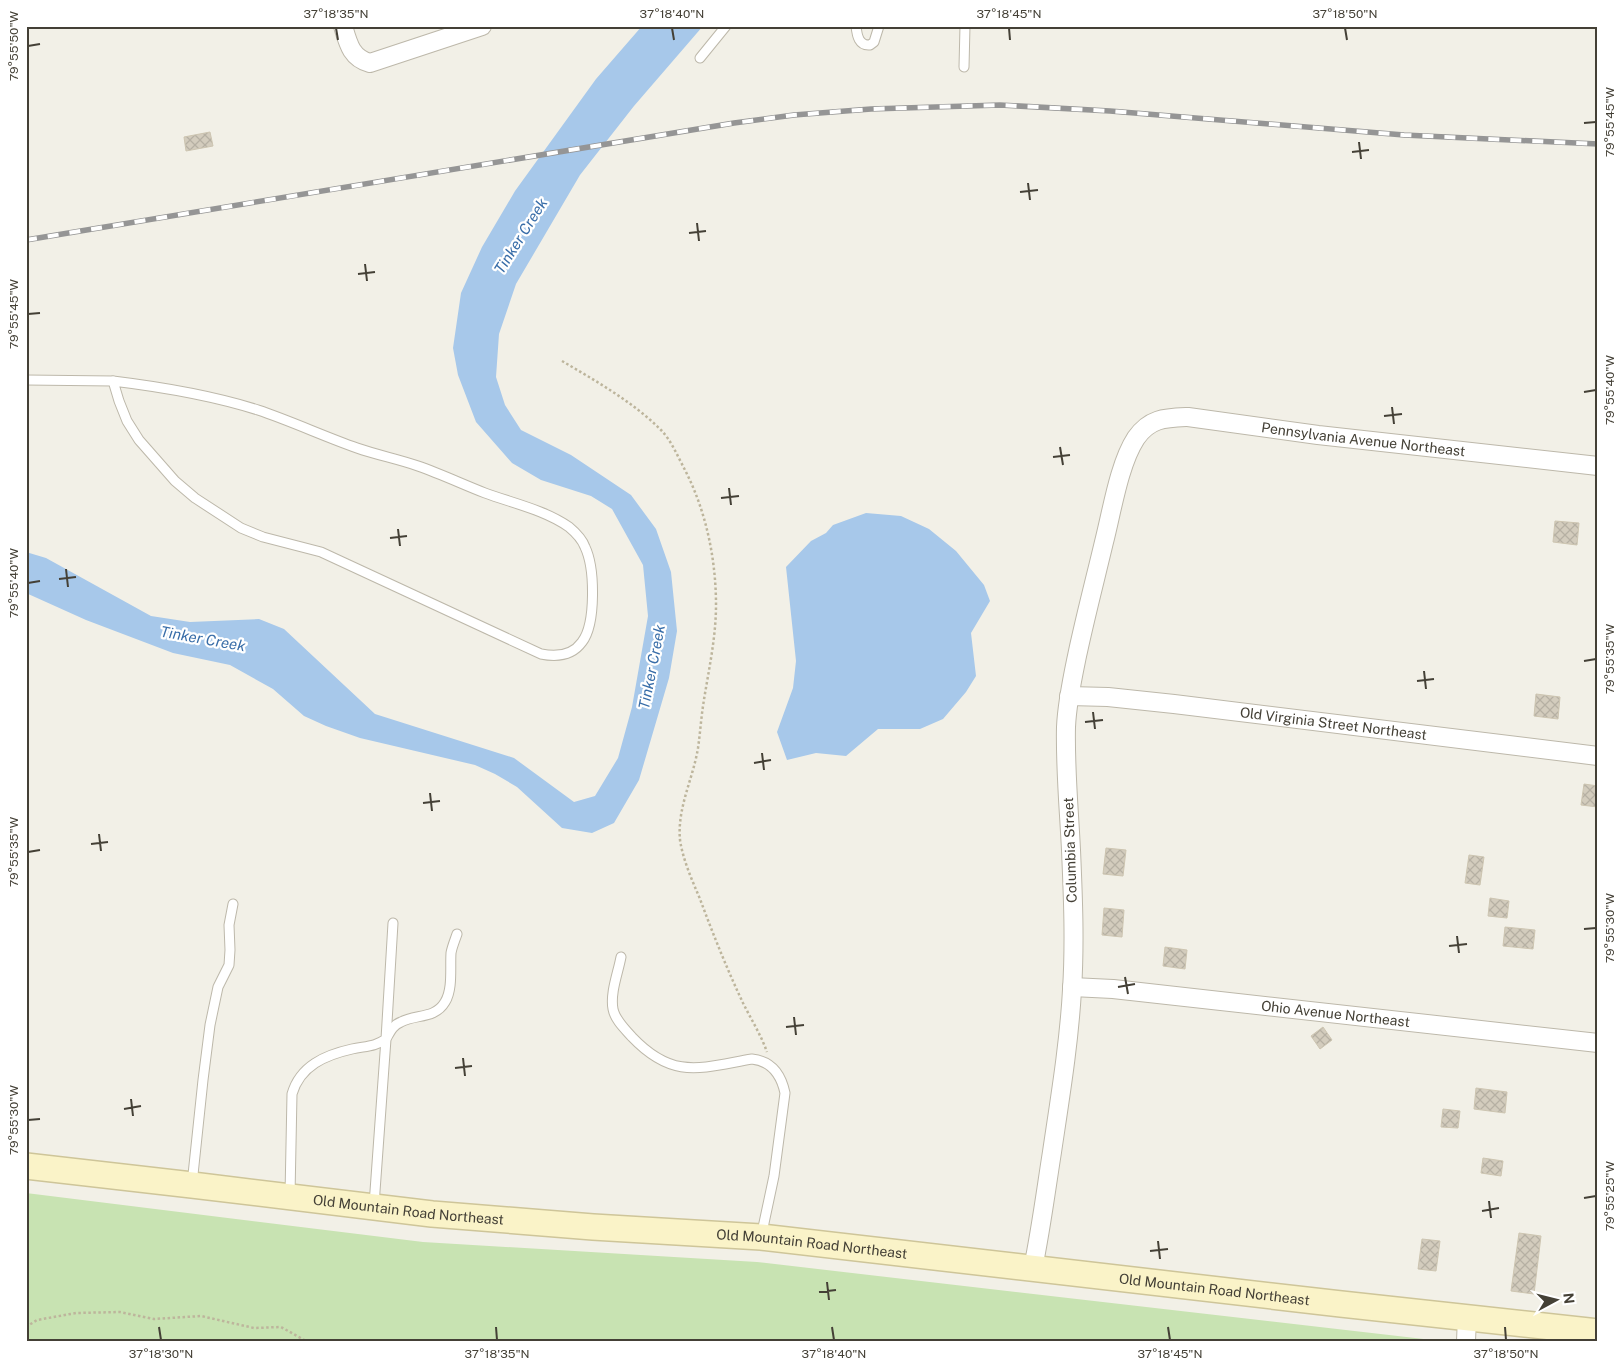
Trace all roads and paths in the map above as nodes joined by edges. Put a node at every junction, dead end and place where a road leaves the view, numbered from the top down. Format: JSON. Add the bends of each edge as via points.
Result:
{"nodes":[{"id":1,"x":343,"y":26,"type":"edge"},
{"id":2,"x":482,"y":26,"type":"edge"},
{"id":3,"x":726,"y":26,"type":"edge"},
{"id":4,"x":856,"y":26,"type":"edge"},
{"id":5,"x":879,"y":26,"type":"edge"},
{"id":6,"x":965,"y":26,"type":"edge"},
{"id":7,"x":700,"y":58,"type":"dead end"},
{"id":8,"x":964,"y":67,"type":"dead end"},
{"id":9,"x":562,"y":361,"type":"dead end"},
{"id":10,"x":26,"y":380,"type":"edge"},
{"id":11,"x":114,"y":381,"type":"junction"},
{"id":12,"x":1136,"y":438,"type":"joint"},
{"id":13,"x":1598,"y":466,"type":"edge"},
{"id":14,"x":1069,"y":696,"type":"junction"},
{"id":15,"x":1598,"y":756,"type":"edge"},
{"id":16,"x":233,"y":904,"type":"dead end"},
{"id":17,"x":394,"y":923,"type":"dead end"},
{"id":18,"x":457,"y":934,"type":"dead end"},
{"id":19,"x":621,"y":957,"type":"dead end"},
{"id":20,"x":1072,"y":987,"type":"junction"},
{"id":21,"x":386,"y":1039,"type":"junction"},
{"id":22,"x":1598,"y":1043,"type":"edge"},
{"id":23,"x":772,"y":1068,"type":"junction"},
{"id":24,"x":26,"y":1166,"type":"edge"},
{"id":25,"x":192,"y":1185,"type":"junction"},
{"id":26,"x":290,"y":1197,"type":"junction"},
{"id":27,"x":374,"y":1208,"type":"junction"},
{"id":28,"x":761,"y":1237,"type":"junction"},
{"id":29,"x":1034,"y":1268,"type":"junction"},
{"id":30,"x":26,"y":1327,"type":"edge"},
{"id":31,"x":1466,"y":1329,"type":"edge"},
{"id":32,"x":1598,"y":1332,"type":"edge"},
{"id":33,"x":306,"y":1341,"type":"edge"}],
"edges":[{"from":1,"to":2,"type":"street","via":[[349,48],[356,57],[370,63]]},
{"from":3,"to":7,"type":"lane"},
{"from":4,"to":5,"type":"lane","via":[[860,43],[865,46],[874,42]]},
{"from":6,"to":8,"type":"lane"},
{"from":9,"to":23,"type":"path","via":[[628,403],[662,431],[676,452],[702,510],[711,551],[716,607],[698,748],[682,807],[680,840],[685,862],[719,948]]},
{"from":10,"to":11,"type":"lane"},
{"from":11,"to":11,"type":"lane","via":[[162,387],[257,410],[519,504],[568,526],[577,534],[590,559],[592,602],[586,636],[573,651],[563,655],[541,654],[321,552],[263,537],[242,528],[175,481],[139,440],[127,421]]},
{"from":12,"to":13,"type":"street","name":"Pennsylvania Avenue Northeast","via":[[1156,421],[1188,418]]},
{"from":12,"to":14,"type":"street","name":"Columbia Street","via":[[1119,480]]},
{"from":14,"to":15,"type":"street","name":"Old Virginia Street Northeast","via":[[1174,704]]},
{"from":14,"to":20,"type":"street","name":"Columbia Street","via":[[1066,727]]},
{"from":16,"to":25,"type":"lane","via":[[228,965],[218,988],[209,1034]]},
{"from":17,"to":21,"type":"lane"},
{"from":18,"to":21,"type":"lane","via":[[451,950],[445,1002],[438,1011],[400,1022]]},
{"from":19,"to":23,"type":"lane","via":[[612,998],[613,1010],[634,1039],[654,1056],[682,1068],[694,1069],[752,1059],[761,1060]]},
{"from":20,"to":22,"type":"street","name":"Ohio Avenue Northeast"},
{"from":20,"to":29,"type":"street","name":"Columbia Street","via":[[1060,1099]]},
{"from":21,"to":26,"type":"lane","via":[[378,1045],[324,1057],[301,1075],[292,1094]]},
{"from":21,"to":27,"type":"lane"},
{"from":23,"to":28,"type":"lane","via":[[785,1093],[774,1176]]},
{"from":24,"to":25,"type":"street","name":"Old Mountain Road Northeast"},
{"from":25,"to":26,"type":"street","name":"Old Mountain Road Northeast"},
{"from":26,"to":27,"type":"street","name":"Old Mountain Road Northeast"},
{"from":27,"to":28,"type":"street","name":"Old Mountain Road Northeast","via":[[534,1223]]},
{"from":28,"to":29,"type":"street","name":"Old Mountain Road Northeast"},
{"from":29,"to":31,"type":"street","name":"Old Mountain Road Northeast","via":[[1342,1304]]},
{"from":30,"to":33,"type":"path","via":[[37,1320],[66,1315],[120,1312],[154,1319],[201,1316],[254,1328],[280,1327]]},
{"from":31,"to":32,"type":"street","name":"Old Mountain Road Northeast"}]}
